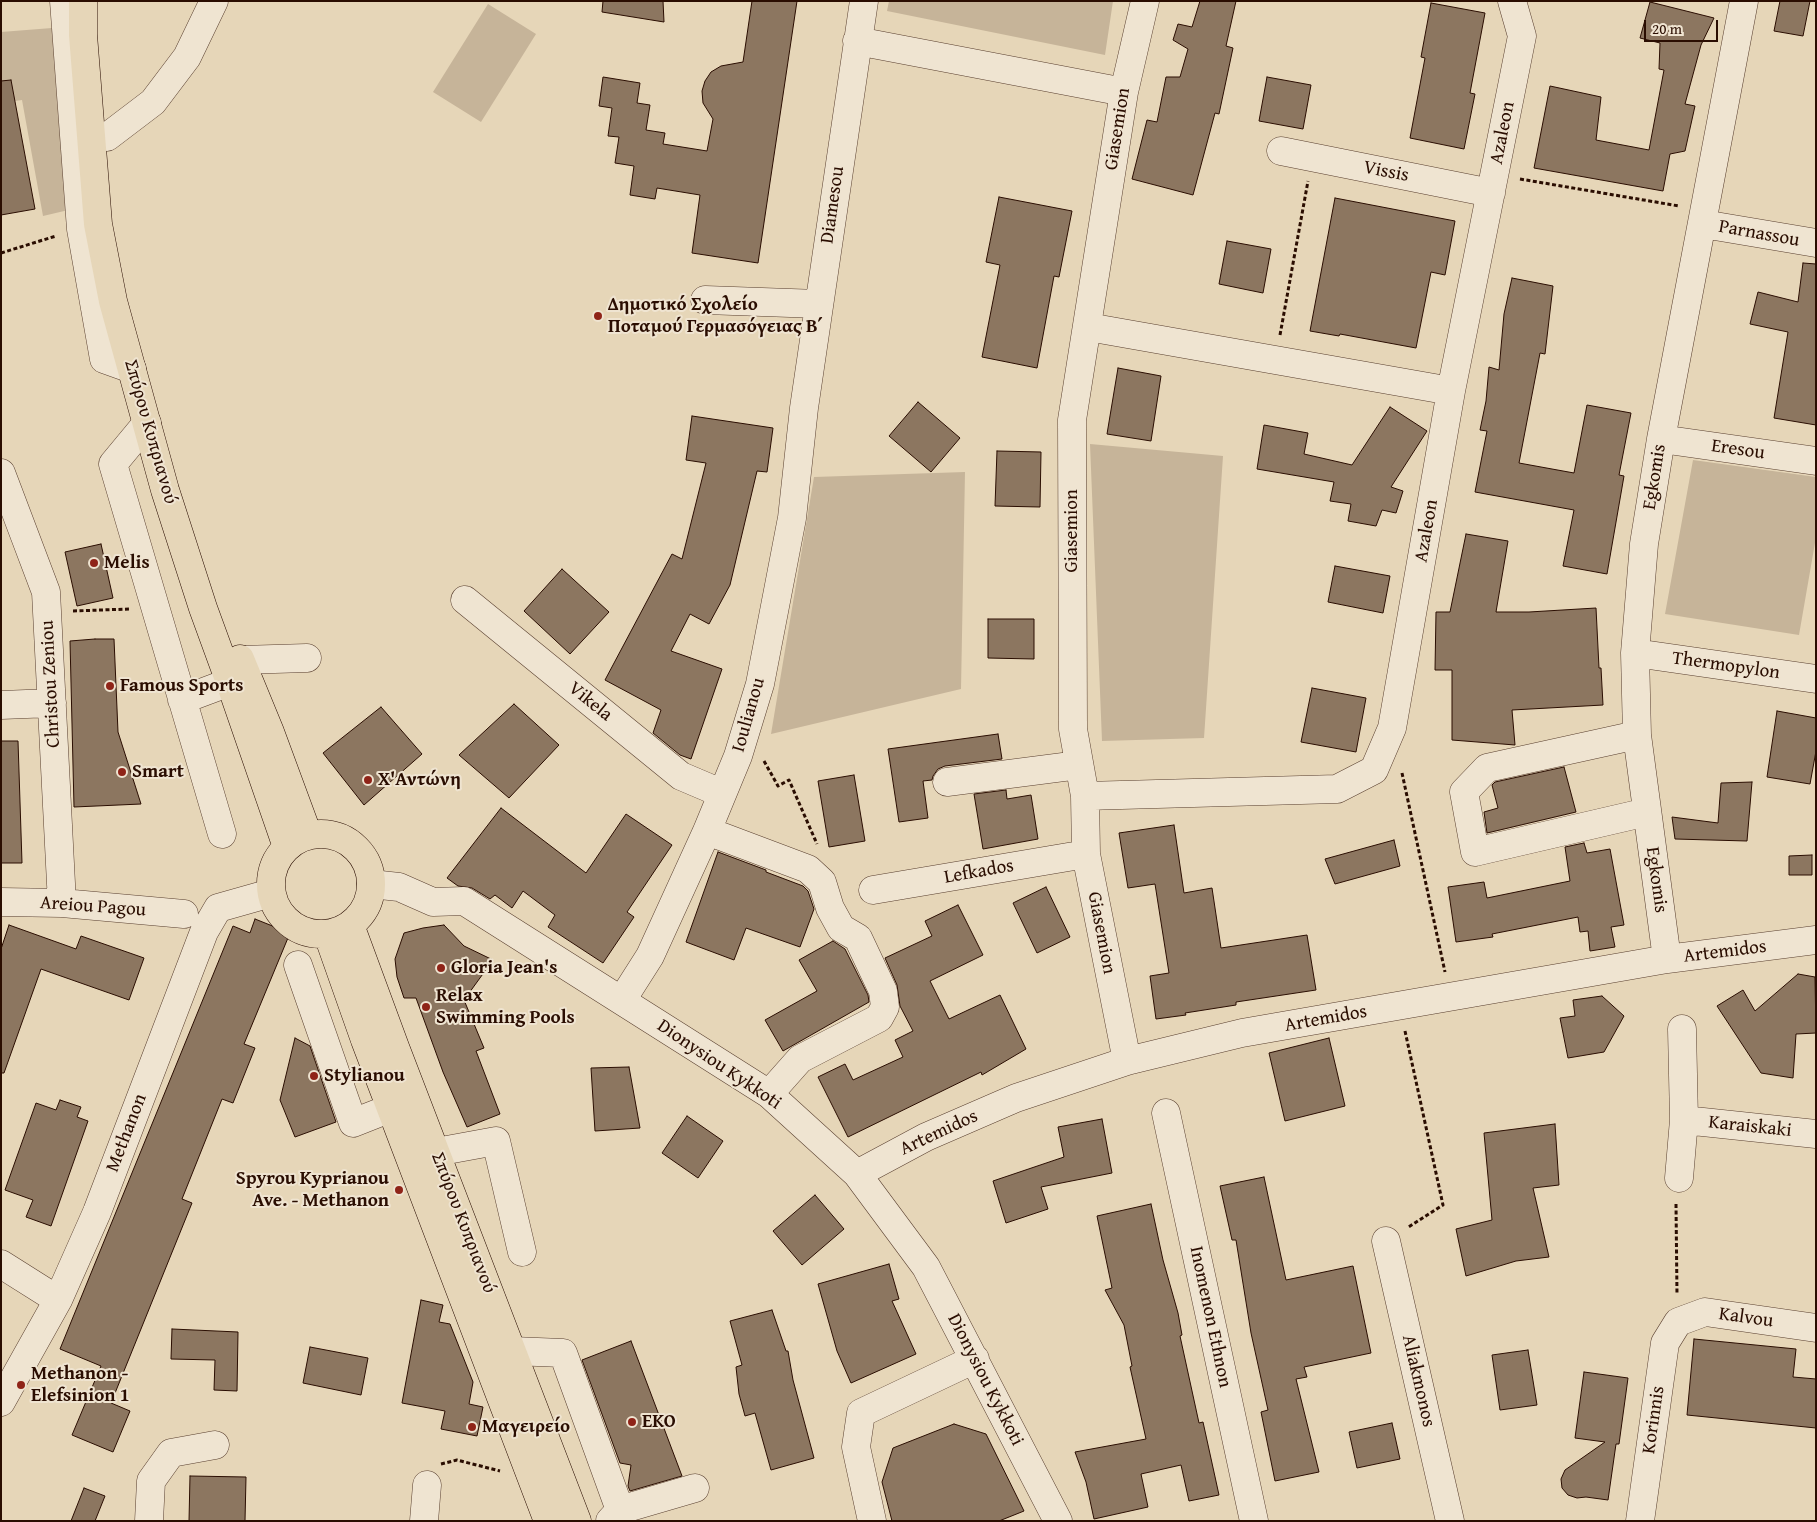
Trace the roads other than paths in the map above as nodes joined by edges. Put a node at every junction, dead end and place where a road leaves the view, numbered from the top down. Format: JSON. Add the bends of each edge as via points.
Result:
{"nodes":[{"id":1,"x":64,"y":1,"type":"edge"},
{"id":2,"x":83,"y":1,"type":"edge"},
{"id":3,"x":98,"y":1,"type":"edge"},
{"id":4,"x":214,"y":1,"type":"edge"},
{"id":5,"x":864,"y":1,"type":"edge"},
{"id":6,"x":1145,"y":1,"type":"edge"},
{"id":7,"x":1512,"y":1,"type":"edge"},
{"id":8,"x":1744,"y":1,"type":"edge"},
{"id":9,"x":857,"y":40,"type":"junction"},
{"id":10,"x":1124,"y":92,"type":"junction"},
{"id":11,"x":108,"y":137,"type":"junction"},
{"id":12,"x":1281,"y":152,"type":"dead end"},
{"id":13,"x":1493,"y":184,"type":"junction"},
{"id":14,"x":1704,"y":217,"type":"junction"},
{"id":15,"x":1816,"y":243,"type":"edge"},
{"id":16,"x":705,"y":300,"type":"dead end"},
{"id":17,"x":819,"y":304,"type":"junction"},
{"id":18,"x":1088,"y":328,"type":"junction"},
{"id":19,"x":132,"y":369,"type":"junction"},
{"id":20,"x":1451,"y":391,"type":"junction"},
{"id":21,"x":804,"y":408,"type":"joint"},
{"id":22,"x":147,"y":423,"type":"junction"},
{"id":23,"x":1661,"y":439,"type":"junction"},
{"id":24,"x":1816,"y":461,"type":"edge"},
{"id":25,"x":1,"y":473,"type":"edge"},
{"id":26,"x":465,"y":600,"type":"dead end"},
{"id":27,"x":1635,"y":653,"type":"junction"},
{"id":28,"x":307,"y":658,"type":"dead end"},
{"id":29,"x":236,"y":671,"type":"junction"},
{"id":30,"x":1816,"y":679,"type":"edge"},
{"id":31,"x":182,"y":700,"type":"junction"},
{"id":32,"x":52,"y":703,"type":"junction"},
{"id":33,"x":1,"y":705,"type":"edge"},
{"id":34,"x":1637,"y":735,"type":"junction"},
{"id":35,"x":1079,"y":765,"type":"junction"},
{"id":36,"x":947,"y":782,"type":"dead end"},
{"id":37,"x":721,"y":793,"type":"junction"},
{"id":38,"x":1084,"y":796,"type":"junction"},
{"id":39,"x":1647,"y":812,"type":"junction"},
{"id":40,"x":707,"y":831,"type":"junction"},
{"id":41,"x":222,"y":834,"type":"dead end"},
{"id":42,"x":297,"y":841,"type":"junction"},
{"id":43,"x":1086,"y":854,"type":"junction"},
{"id":44,"x":371,"y":884,"type":"junction"},
{"id":45,"x":873,"y":890,"type":"dead end"},
{"id":46,"x":271,"y":893,"type":"junction"},
{"id":47,"x":1,"y":902,"type":"edge"},
{"id":48,"x":62,"y":903,"type":"junction"},
{"id":49,"x":184,"y":914,"type":"dead end"},
{"id":50,"x":339,"y":930,"type":"junction"},
{"id":51,"x":1816,"y":940,"type":"edge"},
{"id":52,"x":1667,"y":959,"type":"junction"},
{"id":53,"x":298,"y":965,"type":"dead end"},
{"id":54,"x":622,"y":1000,"type":"junction"},
{"id":55,"x":1682,"y":1029,"type":"dead end"},
{"id":56,"x":1126,"y":1062,"type":"junction"},
{"id":57,"x":769,"y":1094,"type":"junction"},
{"id":58,"x":391,"y":1108,"type":"junction"},
{"id":59,"x":1166,"y":1113,"type":"dead end"},
{"id":60,"x":1684,"y":1120,"type":"junction"},
{"id":61,"x":1816,"y":1134,"type":"edge"},
{"id":62,"x":436,"y":1152,"type":"junction"},
{"id":63,"x":857,"y":1174,"type":"junction"},
{"id":64,"x":1677,"y":1190,"type":"road end"},
{"id":65,"x":1386,"y":1241,"type":"road end"},
{"id":66,"x":522,"y":1252,"type":"dead end"},
{"id":67,"x":1,"y":1264,"type":"edge"},
{"id":68,"x":58,"y":1300,"type":"junction"},
{"id":69,"x":1678,"y":1322,"type":"joint"},
{"id":70,"x":1816,"y":1328,"type":"edge"},
{"id":71,"x":512,"y":1351,"type":"junction"},
{"id":72,"x":975,"y":1359,"type":"junction"},
{"id":73,"x":1,"y":1402,"type":"edge"},
{"id":74,"x":216,"y":1446,"type":"dead end"},
{"id":75,"x":427,"y":1485,"type":"road end"},
{"id":76,"x":695,"y":1488,"type":"dead end"},
{"id":77,"x":615,"y":1515,"type":"edge"},
{"id":78,"x":149,"y":1521,"type":"edge"},
{"id":79,"x":424,"y":1521,"type":"edge"},
{"id":80,"x":548,"y":1521,"type":"edge"},
{"id":81,"x":577,"y":1521,"type":"edge"},
{"id":82,"x":872,"y":1521,"type":"edge"},
{"id":83,"x":1058,"y":1521,"type":"edge"},
{"id":84,"x":1254,"y":1521,"type":"edge"},
{"id":85,"x":1450,"y":1521,"type":"edge"},
{"id":86,"x":1640,"y":1521,"type":"edge"}],
"edges":[{"from":1,"to":19,"type":"street","via":[[81,229],[104,359]]},
{"from":2,"to":19,"type":"main road","name":"Σπύρου Κυπριανού","via":[[98,224],[113,301]]},
{"from":3,"to":11,"type":"main road","name":"Σπύρου Κυπριανού"},
{"from":4,"to":11,"type":"street","via":[[187,57],[153,102]]},
{"from":5,"to":9,"type":"street","name":"Diamesou"},
{"from":6,"to":10,"type":"street","name":"Giasemion"},
{"from":7,"to":13,"type":"street","name":"Azaleon","via":[[1522,36]]},
{"from":8,"to":14,"type":"street","name":"Egkomis"},
{"from":9,"to":10,"type":"street"},
{"from":9,"to":17,"type":"street","name":"Diamesou"},
{"from":10,"to":18,"type":"street","name":"Giasemion"},
{"from":11,"to":29,"type":"main road","name":"Σπύρου Κυπριανού","via":[[113,215],[129,298]]},
{"from":12,"to":13,"type":"street","name":"Vissis"},
{"from":13,"to":20,"type":"street","name":"Azaleon"},
{"from":14,"to":15,"type":"street","name":"Parnassou"},
{"from":14,"to":23,"type":"street","name":"Egkomis"},
{"from":16,"to":17,"type":"street"},
{"from":17,"to":21,"type":"street","name":"Diamesou"},
{"from":18,"to":20,"type":"street"},
{"from":18,"to":35,"type":"street","name":"Giasemion","via":[[1072,420],[1073,729]]},
{"from":19,"to":22,"type":"main road","name":"Σπύρου Κυπριανού"},
{"from":20,"to":38,"type":"street","name":"Azaleon","via":[[1392,728],[1374,770],[1337,789]]},
{"from":21,"to":37,"type":"street","name":"Ioulianou","via":[[792,518],[760,684],[738,756]]},
{"from":22,"to":29,"type":"main road","name":"Σπύρου Κυπριανού","via":[[203,608]]},
{"from":22,"to":31,"type":"street","via":[[113,464]]},
{"from":23,"to":24,"type":"street","name":"Eresou"},
{"from":23,"to":27,"type":"street","name":"Egkomis","via":[[1644,544]]},
{"from":25,"to":32,"type":"street","name":"Christou Zeniou","via":[[46,592]]},
{"from":26,"to":37,"type":"street","name":"Vikela","via":[[681,776]]},
{"from":27,"to":30,"type":"street","name":"Thermopylon"},
{"from":27,"to":34,"type":"street","name":"Egkomis"},
{"from":28,"to":29,"type":"street"},
{"from":29,"to":31,"type":"street"},
{"from":29,"to":42,"type":"main road","name":"Σπύρου Κυπριανού","via":[[270,732]]},
{"from":31,"to":41,"type":"street"},
{"from":32,"to":33,"type":"street"},
{"from":32,"to":48,"type":"street","name":"Christou Zeniou"},
{"from":34,"to":39,"type":"street","name":"Egkomis"},
{"from":34,"to":39,"type":"street","via":[[1487,768],[1464,792],[1475,852]]},
{"from":35,"to":36,"type":"street"},
{"from":35,"to":38,"type":"street","name":"Giasemion"},
{"from":37,"to":40,"type":"street","name":"Ioulianou"},
{"from":38,"to":43,"type":"street","name":"Giasemion"},
{"from":39,"to":52,"type":"street","name":"Egkomis"},
{"from":40,"to":54,"type":"street","name":"Ioulianou","via":[[650,956]]},
{"from":40,"to":57,"type":"street","via":[[808,869],[822,882],[830,908],[841,928],[858,938],[883,991],[885,1007],[879,1018],[800,1059]]},
{"from":42,"to":44,"type":"main road","via":[[333,836],[348,842],[360,853],[368,868]]},
{"from":42,"to":46,"type":"main road","via":[[276,860],[271,876]]},
{"from":43,"to":45,"type":"street","name":"Lefkados"},
{"from":43,"to":56,"type":"street","name":"Giasemion"},
{"from":44,"to":50,"type":"main road","via":[[369,900],[362,914]]},
{"from":44,"to":54,"type":"street","name":"Dionysiou Kykkoti","via":[[399,887],[433,902],[464,901]]},
{"from":46,"to":50,"type":"main road","via":[[276,909],[287,923],[302,932],[319,935]]},
{"from":46,"to":68,"type":"street","name":"Methanon","via":[[218,908],[204,932],[97,1212]]},
{"from":47,"to":48,"type":"street","name":"Areiou Pagou"},
{"from":48,"to":49,"type":"street","name":"Areiou Pagou"},
{"from":50,"to":58,"type":"main road","name":"Σπύρου Κυπριανού"},
{"from":50,"to":62,"type":"main road","name":"Σπύρου Κυπριανού","via":[[395,1047]]},
{"from":51,"to":52,"type":"street","name":"Artemidos"},
{"from":52,"to":56,"type":"street","name":"Artemidos","via":[[1242,1034]]},
{"from":53,"to":58,"type":"street","via":[[353,1123]]},
{"from":54,"to":57,"type":"street","name":"Dionysiou Kykkoti"},
{"from":55,"to":60,"type":"street"},
{"from":56,"to":63,"type":"street","name":"Artemidos","via":[[1016,1098],[926,1137]]},
{"from":57,"to":63,"type":"street","name":"Dionysiou Kykkoti"},
{"from":58,"to":80,"type":"main road","name":"Σπύρου Κυπριανού"},
{"from":59,"to":84,"type":"street","name":"Inomenon Ethnon"},
{"from":60,"to":61,"type":"street","name":"Karaiskaki"},
{"from":60,"to":64,"type":"street"},
{"from":62,"to":66,"type":"street","via":[[496,1140]]},
{"from":62,"to":71,"type":"main road","name":"Σπύρου Κυπριανού"},
{"from":63,"to":72,"type":"street","name":"Dionysiou Kykkoti","via":[[926,1266]]},
{"from":65,"to":85,"type":"street","name":"Aliakmonos"},
{"from":67,"to":68,"type":"street"},
{"from":68,"to":73,"type":"street","name":"Methanon"},
{"from":69,"to":70,"type":"street","name":"Kalvou","via":[[1705,1312]]},
{"from":69,"to":86,"type":"street","name":"Korinnis","via":[[1665,1343]]},
{"from":71,"to":77,"type":"street","via":[[563,1353]]},
{"from":71,"to":81,"type":"main road","name":"Σπύρου Κυπριανού"},
{"from":72,"to":82,"type":"street","via":[[861,1413],[856,1447]]},
{"from":72,"to":83,"type":"street","name":"Dionysiou Kykkoti"},
{"from":74,"to":78,"type":"street","via":[[171,1452],[151,1481]]},
{"from":75,"to":79,"type":"street"},
{"from":76,"to":77,"type":"street"}]}
